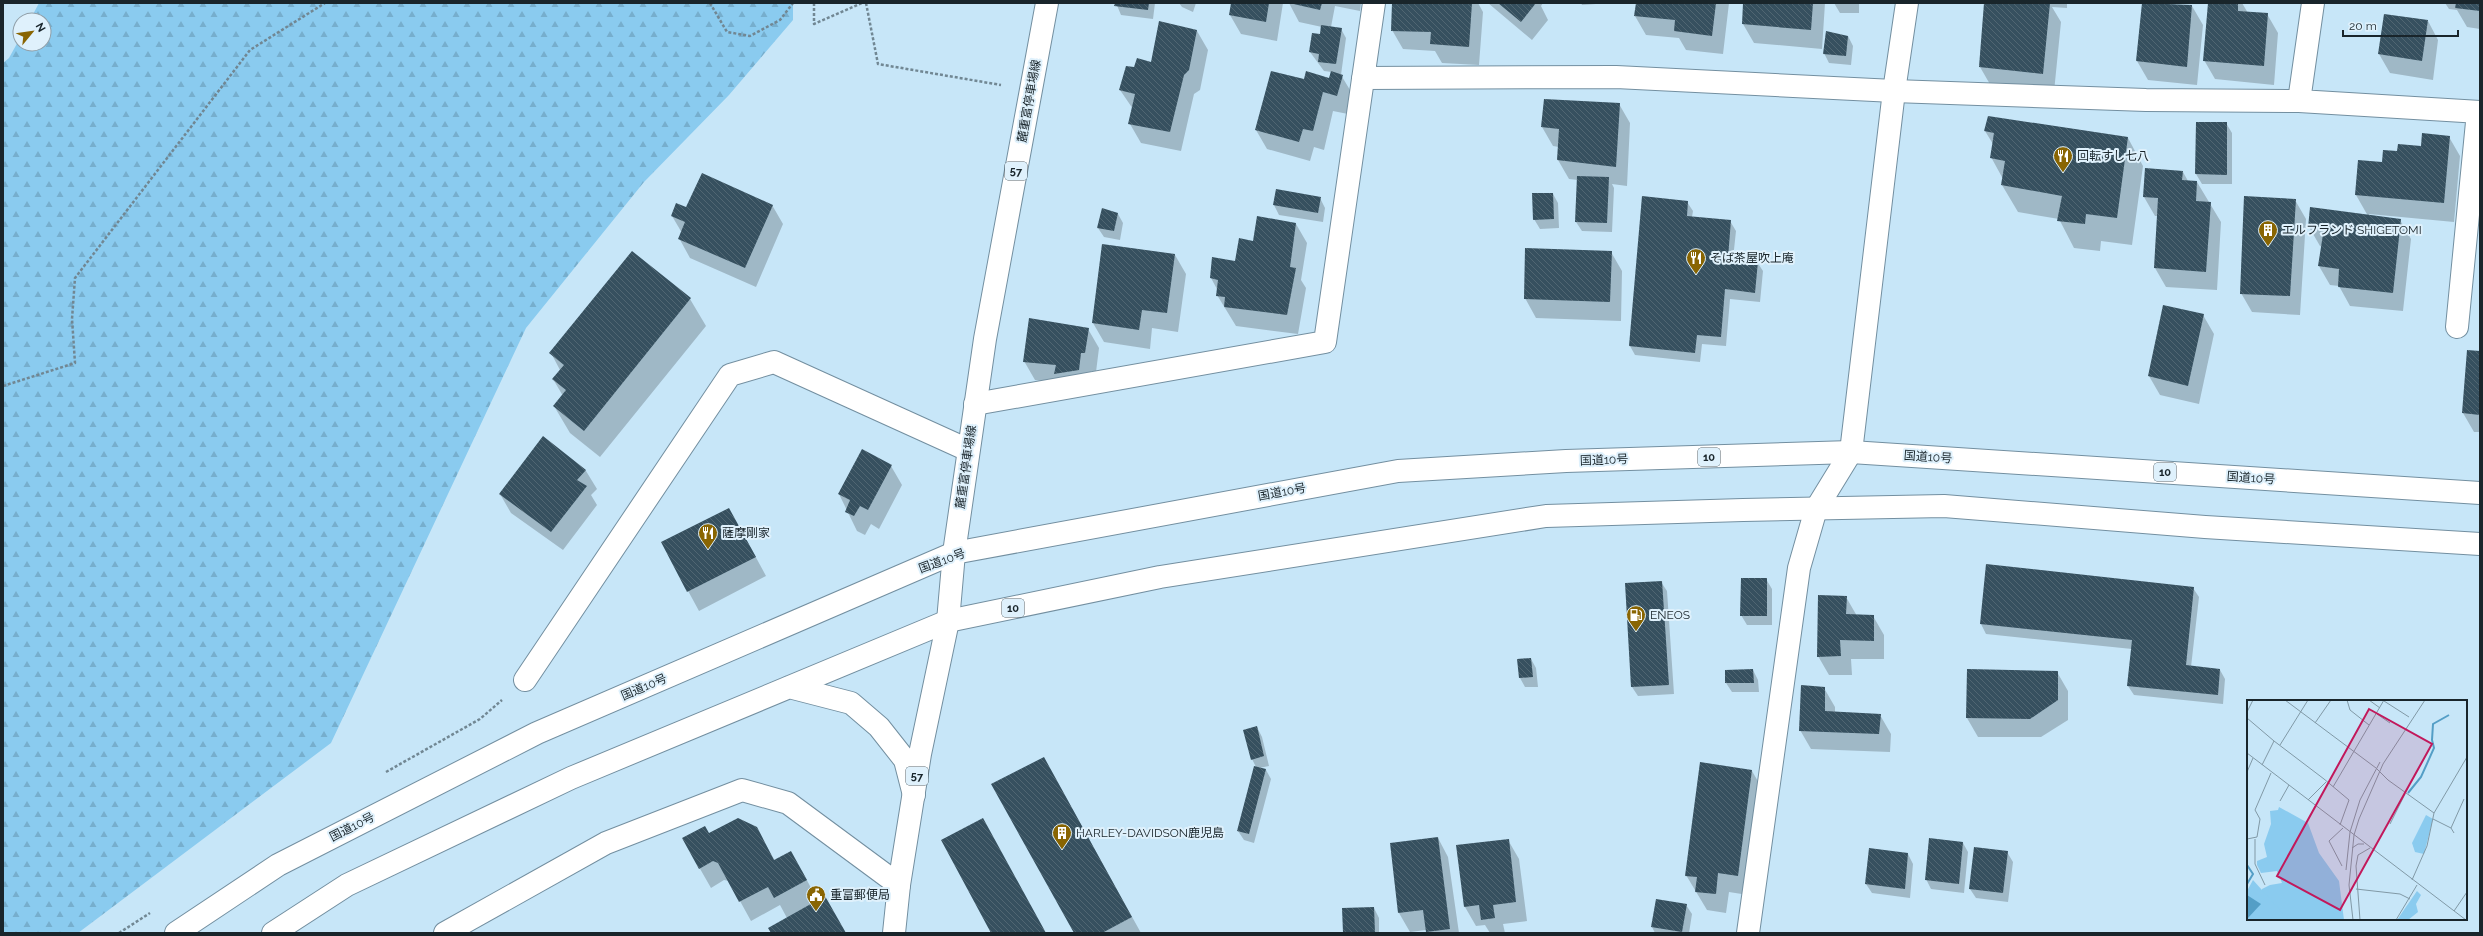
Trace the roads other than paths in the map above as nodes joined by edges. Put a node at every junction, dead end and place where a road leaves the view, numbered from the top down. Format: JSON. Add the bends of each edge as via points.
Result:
{"nodes":[{"id":1,"x":1047,"y":3,"type":"edge"},
{"id":2,"x":1374,"y":3,"type":"edge"},
{"id":3,"x":1907,"y":3,"type":"edge"},
{"id":4,"x":2313,"y":3,"type":"edge"},
{"id":5,"x":1363,"y":78,"type":"junction"},
{"id":6,"x":1894,"y":91,"type":"junction"},
{"id":7,"x":2299,"y":101,"type":"junction"},
{"id":8,"x":2479,"y":112,"type":"edge"},
{"id":9,"x":2457,"y":327,"type":"dead end"},
{"id":10,"x":975,"y":404,"type":"junction"},
{"id":11,"x":968,"y":450,"type":"junction"},
{"id":12,"x":1851,"y":452,"type":"junction"},
{"id":13,"x":2480,"y":493,"type":"edge"},
{"id":14,"x":1816,"y":509,"type":"junction"},
{"id":15,"x":2480,"y":544,"type":"edge"},
{"id":16,"x":954,"y":553,"type":"junction"},
{"id":17,"x":948,"y":621,"type":"junction"},
{"id":18,"x":525,"y":680,"type":"dead end"},
{"id":19,"x":789,"y":687,"type":"junction"},
{"id":20,"x":914,"y":795,"type":"junction"},
{"id":21,"x":899,"y":885,"type":"junction"},
{"id":22,"x":176,"y":933,"type":"edge"},
{"id":23,"x":274,"y":933,"type":"edge"},
{"id":24,"x":445,"y":933,"type":"edge"},
{"id":25,"x":894,"y":933,"type":"edge"},
{"id":26,"x":1748,"y":933,"type":"edge"}],
"edges":[{"from":1,"to":10,"type":"main road","name":"麓重富停車場線","number":"57"},
{"from":2,"to":5,"type":"main road"},
{"from":3,"to":6,"type":"main road"},
{"from":4,"to":7,"type":"main road"},
{"from":5,"to":6,"type":"main road","via":[[1616,77]]},
{"from":5,"to":10,"type":"main road","via":[[1325,342]]},
{"from":6,"to":7,"type":"main road","via":[[2146,100]]},
{"from":6,"to":12,"type":"main road"},
{"from":7,"to":8,"type":"main road"},
{"from":8,"to":9,"type":"main road"},
{"from":10,"to":11,"type":"main road","name":"麓重富停車場線","number":"57"},
{"from":11,"to":16,"type":"main road","name":"麓重富停車場線","number":"57"},
{"from":11,"to":18,"type":"main road","via":[[774,362],[730,375]]},
{"from":12,"to":13,"type":"main road","name":"国道10号","number":"10"},
{"from":12,"to":14,"type":"main road"},
{"from":12,"to":16,"type":"main road","name":"国道10号","number":"10","via":[[1566,461],[1398,471]]},
{"from":14,"to":15,"type":"main road","number":"10","via":[[1944,506],[2205,527]]},
{"from":14,"to":17,"type":"main road","number":"10","via":[[1546,516],[1160,577]]},
{"from":14,"to":26,"type":"main road","via":[[1799,568]]},
{"from":16,"to":17,"type":"main road","name":"麓重富停車場線","number":"57"},
{"from":16,"to":22,"type":"main road","name":"国道10号","number":"10","via":[[537,733],[278,865]]},
{"from":17,"to":19,"type":"main road","number":"10"},
{"from":17,"to":20,"type":"main road","name":"麓重富停車場線","number":"57"},
{"from":19,"to":20,"type":"main road","via":[[829,695],[851,703],[879,727],[905,760]]},
{"from":19,"to":23,"type":"main road","number":"10","via":[[571,778],[354,881]]},
{"from":20,"to":21,"type":"main road","name":"麓重富停車場線","number":"57"},
{"from":21,"to":24,"type":"main road","via":[[788,803],[742,790],[606,843]]},
{"from":21,"to":25,"type":"main road","name":"麓重富停車場線","number":"57"}]}
